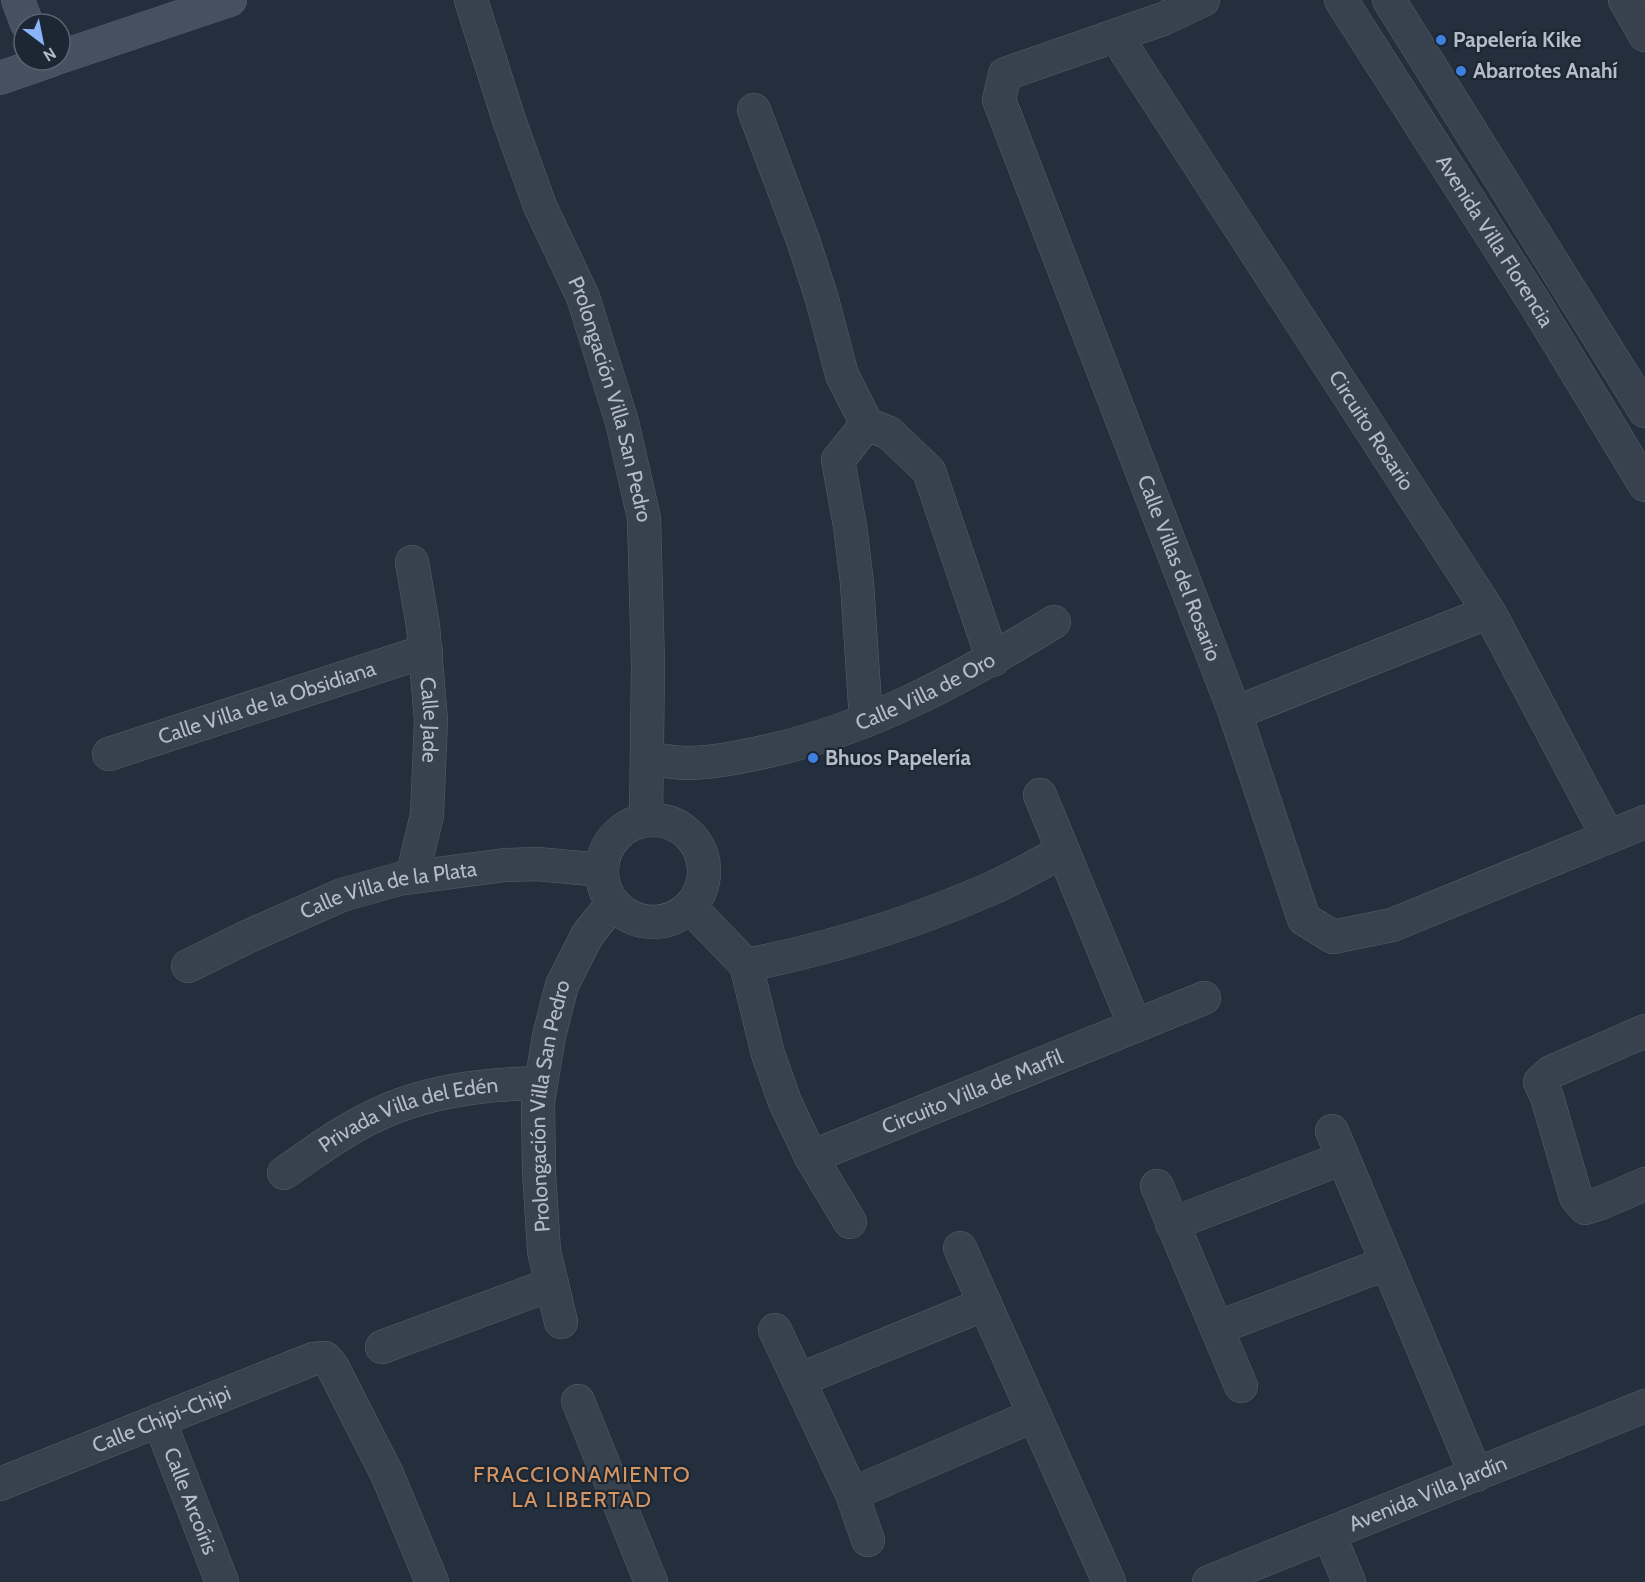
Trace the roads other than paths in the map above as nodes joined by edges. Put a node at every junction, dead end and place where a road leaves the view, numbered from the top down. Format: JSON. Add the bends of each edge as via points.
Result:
{"nodes":[{"id":1,"x":230,"y":0,"type":"edge"},
{"id":2,"x":471,"y":0,"type":"edge"},
{"id":3,"x":1203,"y":0,"type":"edge"},
{"id":4,"x":1341,"y":0,"type":"edge"},
{"id":5,"x":1389,"y":0,"type":"edge"},
{"id":6,"x":1625,"y":0,"type":"edge"},
{"id":7,"x":1645,"y":35,"type":"edge"},
{"id":8,"x":1116,"y":36,"type":"junction"},
{"id":9,"x":72,"y":52,"type":"edge"},
{"id":10,"x":16,"y":72,"type":"edge"},
{"id":11,"x":0,"y":78,"type":"edge"},
{"id":12,"x":754,"y":110,"type":"dead end"},
{"id":13,"x":1565,"y":283,"type":"junction"},
{"id":14,"x":1534,"y":302,"type":"junction"},
{"id":15,"x":1645,"y":411,"type":"edge"},
{"id":16,"x":867,"y":424,"type":"junction"},
{"id":17,"x":1645,"y":485,"type":"edge"},
{"id":18,"x":411,"y":562,"type":"dead end"},
{"id":19,"x":1489,"y":612,"type":"junction"},
{"id":20,"x":1054,"y":622,"type":"dead end"},
{"id":21,"x":426,"y":651,"type":"junction"},
{"id":22,"x":993,"y":660,"type":"junction"},
{"id":23,"x":1234,"y":713,"type":"junction"},
{"id":24,"x":866,"y":720,"type":"junction"},
{"id":25,"x":109,"y":754,"type":"dead end"},
{"id":26,"x":647,"y":758,"type":"junction"},
{"id":27,"x":1040,"y":795,"type":"dead end"},
{"id":28,"x":646,"y":820,"type":"junction"},
{"id":29,"x":1645,"y":822,"type":"edge"},
{"id":30,"x":1608,"y":837,"type":"junction"},
{"id":31,"x":1063,"y":851,"type":"junction"},
{"id":32,"x":602,"y":870,"type":"junction"},
{"id":33,"x":412,"y":877,"type":"junction"},
{"id":34,"x":613,"y":903,"type":"junction"},
{"id":35,"x":690,"y":907,"type":"junction"},
{"id":36,"x":746,"y":965,"type":"junction"},
{"id":37,"x":188,"y":966,"type":"dead end"},
{"id":38,"x":1204,"y":998,"type":"dead end"},
{"id":39,"x":1135,"y":1026,"type":"junction"},
{"id":40,"x":1645,"y":1030,"type":"edge"},
{"id":41,"x":541,"y":1083,"type":"junction"},
{"id":42,"x":811,"y":1157,"type":"junction"},
{"id":43,"x":284,"y":1173,"type":"dead end"},
{"id":44,"x":1645,"y":1184,"type":"edge"},
{"id":45,"x":1157,"y":1186,"type":"dead end"},
{"id":46,"x":850,"y":1222,"type":"dead end"},
{"id":47,"x":1173,"y":1224,"type":"junction"},
{"id":48,"x":960,"y":1248,"type":"dead end"},
{"id":49,"x":1388,"y":1263,"type":"junction"},
{"id":50,"x":552,"y":1284,"type":"junction"},
{"id":51,"x":985,"y":1304,"type":"junction"},
{"id":52,"x":561,"y":1322,"type":"dead end"},
{"id":53,"x":1216,"y":1328,"type":"junction"},
{"id":54,"x":776,"y":1330,"type":"dead end"},
{"id":55,"x":382,"y":1347,"type":"dead end"},
{"id":56,"x":799,"y":1380,"type":"junction"},
{"id":57,"x":1241,"y":1386,"type":"dead end"},
{"id":58,"x":578,"y":1401,"type":"dead end"},
{"id":59,"x":1643,"y":1413,"type":"edge"},
{"id":60,"x":1035,"y":1415,"type":"junction"},
{"id":61,"x":159,"y":1420,"type":"junction"},
{"id":62,"x":1476,"y":1474,"type":"junction"},
{"id":63,"x":0,"y":1484,"type":"edge"},
{"id":64,"x":852,"y":1494,"type":"junction"},
{"id":65,"x":1329,"y":1534,"type":"junction"},
{"id":66,"x":868,"y":1540,"type":"dead end"},
{"id":67,"x":222,"y":1582,"type":"edge"},
{"id":68,"x":432,"y":1582,"type":"edge"},
{"id":69,"x":651,"y":1582,"type":"edge"},
{"id":70,"x":1109,"y":1582,"type":"edge"},
{"id":71,"x":1209,"y":1582,"type":"edge"},
{"id":72,"x":1350,"y":1582,"type":"edge"}],
"edges":[{"from":1,"to":9,"type":"main road"},
{"from":2,"to":26,"type":"street","name":"Prolongación Villa San Pedro","via":[[540,206],[583,297],[622,422],[644,518]]},
{"from":3,"to":8,"type":"street","name":"Calle Villas del Rosario","via":[[1163,20]]},
{"from":4,"to":14,"type":"street","name":"Avenida Villa Florencia"},
{"from":5,"to":13,"type":"street","name":"Avenida Villa Florencia"},
{"from":6,"to":7,"type":"street"},
{"from":8,"to":19,"type":"street","name":"Circuito Rosario"},
{"from":8,"to":23,"type":"street","name":"Calle Villas del Rosario","via":[[1005,74],[999,100]]},
{"from":10,"to":11,"type":"main road"},
{"from":12,"to":16,"type":"street","via":[[804,243],[842,375]]},
{"from":13,"to":14,"type":"street"},
{"from":13,"to":15,"type":"street","name":"Avenida Villa Florencia"},
{"from":14,"to":17,"type":"street","name":"Avenida Villa Florencia"},
{"from":16,"to":22,"type":"street","via":[[889,433],[928,471]]},
{"from":16,"to":24,"type":"street","via":[[838,460],[856,572]]},
{"from":18,"to":21,"type":"street","name":"Calle Jade"},
{"from":19,"to":23,"type":"street"},
{"from":19,"to":30,"type":"street","name":"Circuito Rosario"},
{"from":20,"to":22,"type":"street","name":"Calle Villa de Oro"},
{"from":21,"to":25,"type":"street","name":"Calle Villa de la Obsidiana"},
{"from":21,"to":33,"type":"street","name":"Calle Jade","via":[[431,720],[428,815]]},
{"from":22,"to":24,"type":"street","name":"Calle Villa de Oro","via":[[921,698]]},
{"from":23,"to":30,"type":"street","name":"Calle Villas del Rosario","via":[[1304,919],[1333,937],[1392,925]]},
{"from":24,"to":26,"type":"street","name":"Calle Villa de Oro","via":[[794,745],[744,756],[689,763]]},
{"from":26,"to":28,"type":"street","name":"Prolongación Villa San Pedro"},
{"from":27,"to":31,"type":"street"},
{"from":28,"to":32,"type":"street","via":[[615,837],[605,852]]},
{"from":28,"to":35,"type":"street","via":[[664,821],[681,828],[694,840],[705,875]]},
{"from":29,"to":30,"type":"street","name":"Calle Villas del Rosario"},
{"from":31,"to":36,"type":"street","via":[[991,888],[916,918],[792,956]]},
{"from":31,"to":39,"type":"street"},
{"from":32,"to":33,"type":"street","name":"Calle Villa de la Plata","via":[[505,865]]},
{"from":32,"to":34,"type":"street","via":[[604,887]]},
{"from":33,"to":37,"type":"street","name":"Calle Villa de la Plata","via":[[342,895]]},
{"from":34,"to":35,"type":"street","via":[[641,922],[659,923]]},
{"from":34,"to":41,"type":"street","name":"Prolongación Villa San Pedro","via":[[588,934],[562,986]]},
{"from":35,"to":36,"type":"street"},
{"from":36,"to":42,"type":"street","via":[[768,1054]]},
{"from":38,"to":39,"type":"street","name":"Circuito Villa de Marfil"},
{"from":39,"to":42,"type":"street","name":"Circuito Villa de Marfil"},
{"from":40,"to":44,"type":"street","via":[[1551,1072],[1540,1082],[1576,1197],[1585,1208]]},
{"from":41,"to":43,"type":"street","name":"Privada Villa del Edén","via":[[497,1084],[409,1102],[335,1137]]},
{"from":41,"to":50,"type":"street","name":"Prolongación Villa San Pedro","via":[[539,1172],[544,1251]]},
{"from":42,"to":46,"type":"street"},
{"from":45,"to":47,"type":"street"},
{"from":47,"to":49,"type":"street","via":[[1338,1144]]},
{"from":47,"to":53,"type":"street"},
{"from":48,"to":51,"type":"street"},
{"from":49,"to":53,"type":"street"},
{"from":49,"to":62,"type":"street"},
{"from":50,"to":52,"type":"street","name":"Prolongación Villa San Pedro"},
{"from":50,"to":55,"type":"street"},
{"from":51,"to":56,"type":"street"},
{"from":51,"to":60,"type":"street"},
{"from":53,"to":57,"type":"street"},
{"from":54,"to":56,"type":"street"},
{"from":56,"to":64,"type":"street"},
{"from":58,"to":69,"type":"street"},
{"from":59,"to":62,"type":"street","name":"Avenida Villa Jardín"},
{"from":60,"to":64,"type":"street"},
{"from":60,"to":70,"type":"street"},
{"from":61,"to":63,"type":"street","name":"Calle Chipi-Chipi"},
{"from":61,"to":67,"type":"street","name":"Calle Arcoíris"},
{"from":61,"to":68,"type":"street","name":"Calle Chipi-Chipi","via":[[313,1359],[325,1359],[387,1474]]},
{"from":62,"to":65,"type":"street","name":"Avenida Villa Jardín"},
{"from":64,"to":66,"type":"street"},
{"from":65,"to":71,"type":"street","name":"Avenida Villa Jardín"},
{"from":65,"to":72,"type":"street"}]}
